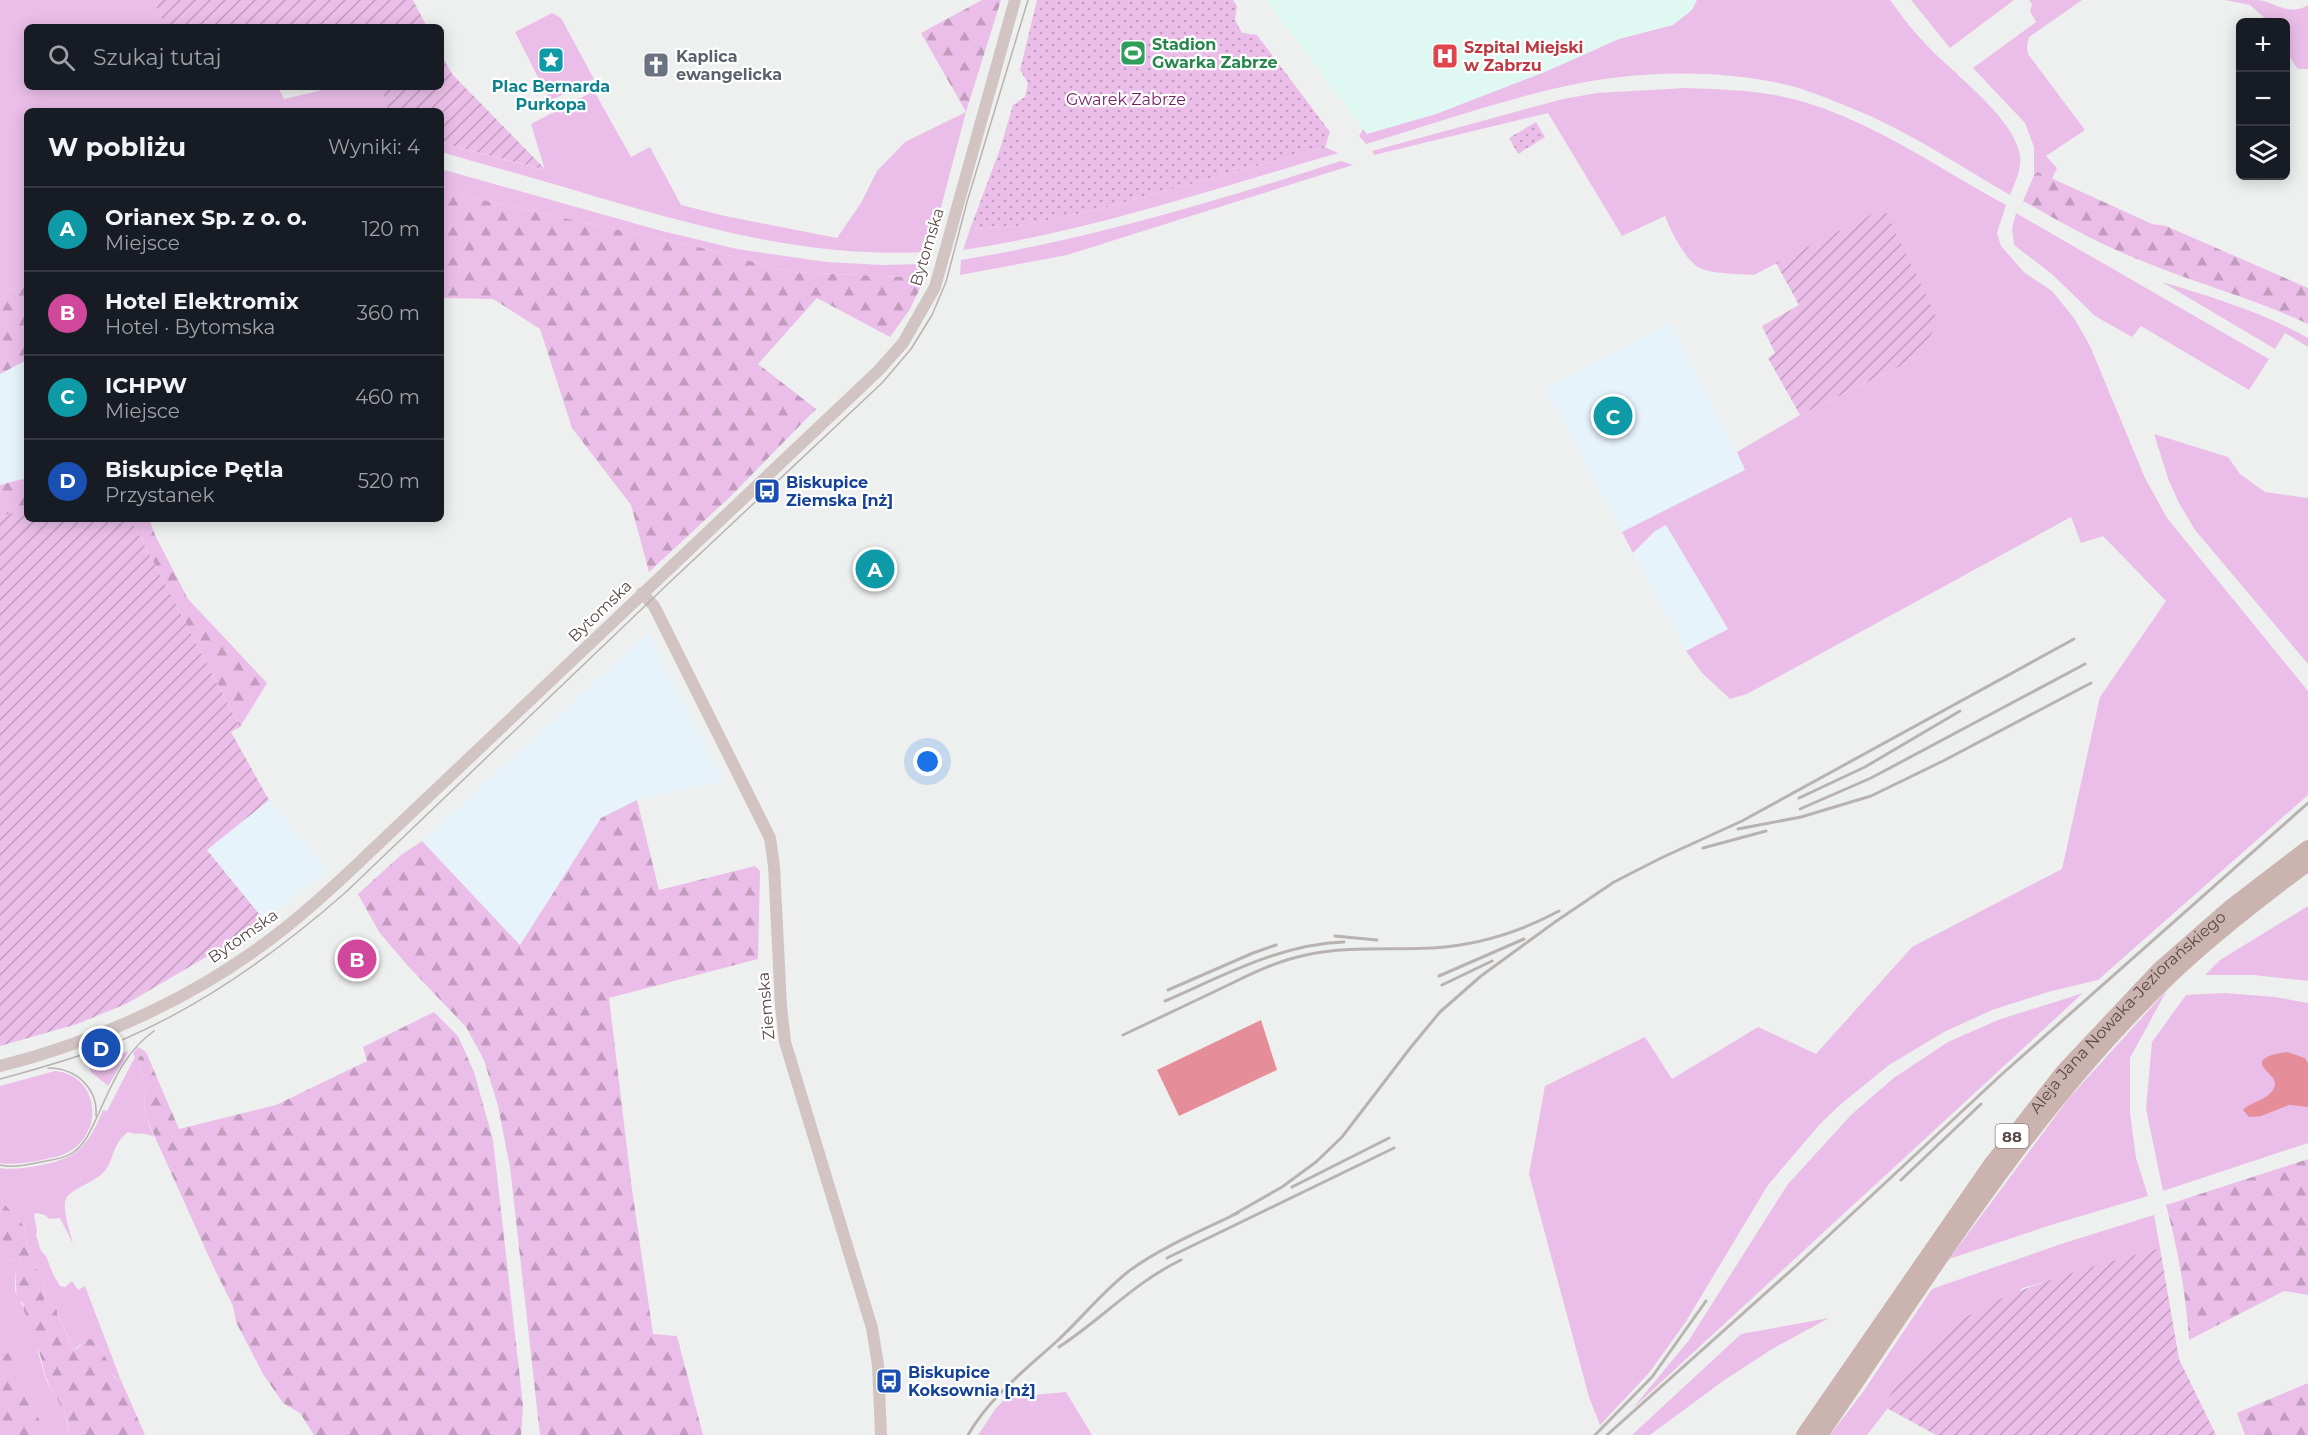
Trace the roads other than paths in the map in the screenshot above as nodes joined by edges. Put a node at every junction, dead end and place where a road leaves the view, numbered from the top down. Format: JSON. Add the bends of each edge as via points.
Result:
{"nodes":[{"id":1,"x":1015,"y":0,"type":"edge"},
{"id":2,"x":642,"y":593,"type":"junction"},
{"id":3,"x":2308,"y":848,"type":"edge"},
{"id":4,"x":2308,"y":863,"type":"edge"},
{"id":5,"x":0,"y":1066,"type":"edge"},
{"id":6,"x":881,"y":1435,"type":"edge"},
{"id":7,"x":1804,"y":1435,"type":"edge"},
{"id":8,"x":1820,"y":1435,"type":"edge"}],
"edges":[{"from":1,"to":2,"type":"street","name":"Bytomska","via":[[935,287],[919,318],[878,371]]},
{"from":2,"to":5,"type":"street","name":"Bytomska","via":[[338,882],[254,951],[207,982],[120,1026]]},
{"from":2,"to":6,"type":"street","name":"Ziemska","via":[[654,606],[770,838],[785,1042],[870,1319],[878,1365]]},
{"from":3,"to":7,"type":"main road","name":"Aleja Jana Nowaka-Jeziorańskiego","number":"88","via":[[2231,907],[2160,969],[2064,1071],[1990,1166]]},
{"from":4,"to":8,"type":"main road","name":"Aleja Jana Nowaka-Jeziorańskiego","number":"88","via":[[2170,975],[2075,1078],[2001,1173]]}]}
